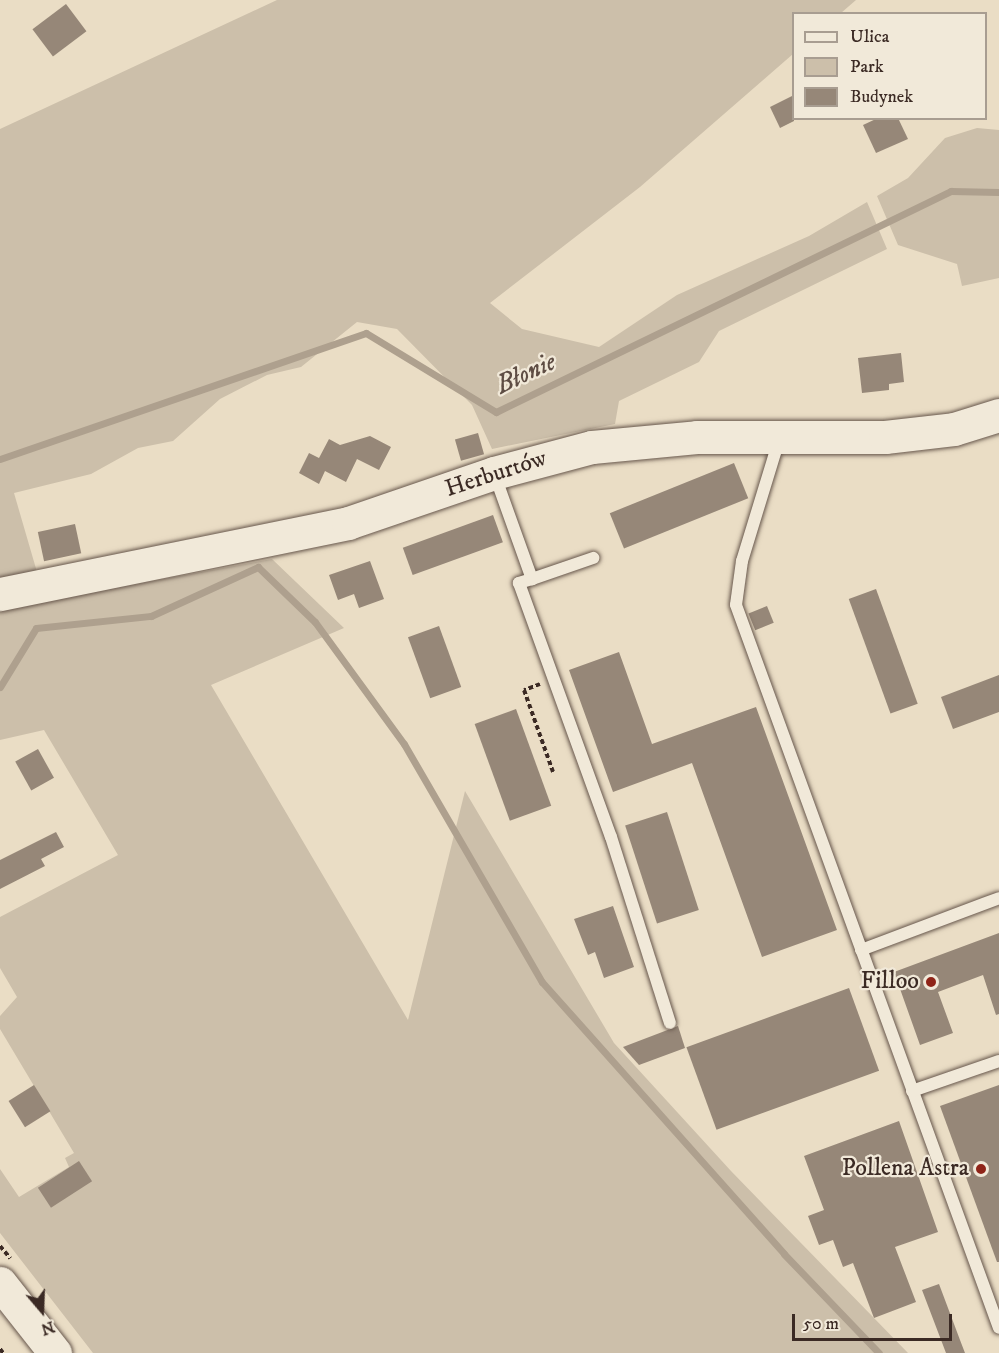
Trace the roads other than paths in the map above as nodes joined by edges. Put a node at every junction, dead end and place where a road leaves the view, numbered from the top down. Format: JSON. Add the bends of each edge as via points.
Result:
{"nodes":[{"id":1,"x":999,"y":414,"type":"edge"},
{"id":2,"x":781,"y":436,"type":"junction"},
{"id":3,"x":494,"y":472,"type":"junction"},
{"id":4,"x":593,"y":558,"type":"dead end"},
{"id":5,"x":532,"y":579,"type":"junction"},
{"id":6,"x":0,"y":594,"type":"edge"},
{"id":7,"x":999,"y":898,"type":"edge"},
{"id":8,"x":861,"y":950,"type":"junction"},
{"id":9,"x":670,"y":1023,"type":"dead end"},
{"id":10,"x":999,"y":1061,"type":"edge"},
{"id":11,"x":912,"y":1091,"type":"junction"},
{"id":12,"x":0,"y":1283,"type":"edge"},
{"id":13,"x":0,"y":1319,"type":"edge"},
{"id":14,"x":999,"y":1328,"type":"edge"},
{"id":15,"x":27,"y":1353,"type":"edge"},
{"id":16,"x":55,"y":1353,"type":"edge"}],
"edges":[{"from":1,"to":2,"type":"street","name":"Herburtów","via":[[964,427],[895,436]]},
{"from":2,"to":3,"type":"street","name":"Herburtów","via":[[697,437],[620,444],[557,454]]},
{"from":2,"to":8,"type":"lane","via":[[742,561],[736,605]]},
{"from":3,"to":5,"type":"lane"},
{"from":3,"to":6,"type":"street","name":"Herburtów","via":[[348,523]]},
{"from":4,"to":5,"type":"lane"},
{"from":5,"to":9,"type":"lane","via":[[519,583],[611,837]]},
{"from":7,"to":8,"type":"lane"},
{"from":8,"to":11,"type":"lane"},
{"from":10,"to":11,"type":"lane"},
{"from":11,"to":14,"type":"lane"},
{"from":12,"to":16,"type":"street"},
{"from":13,"to":15,"type":"street"}]}
